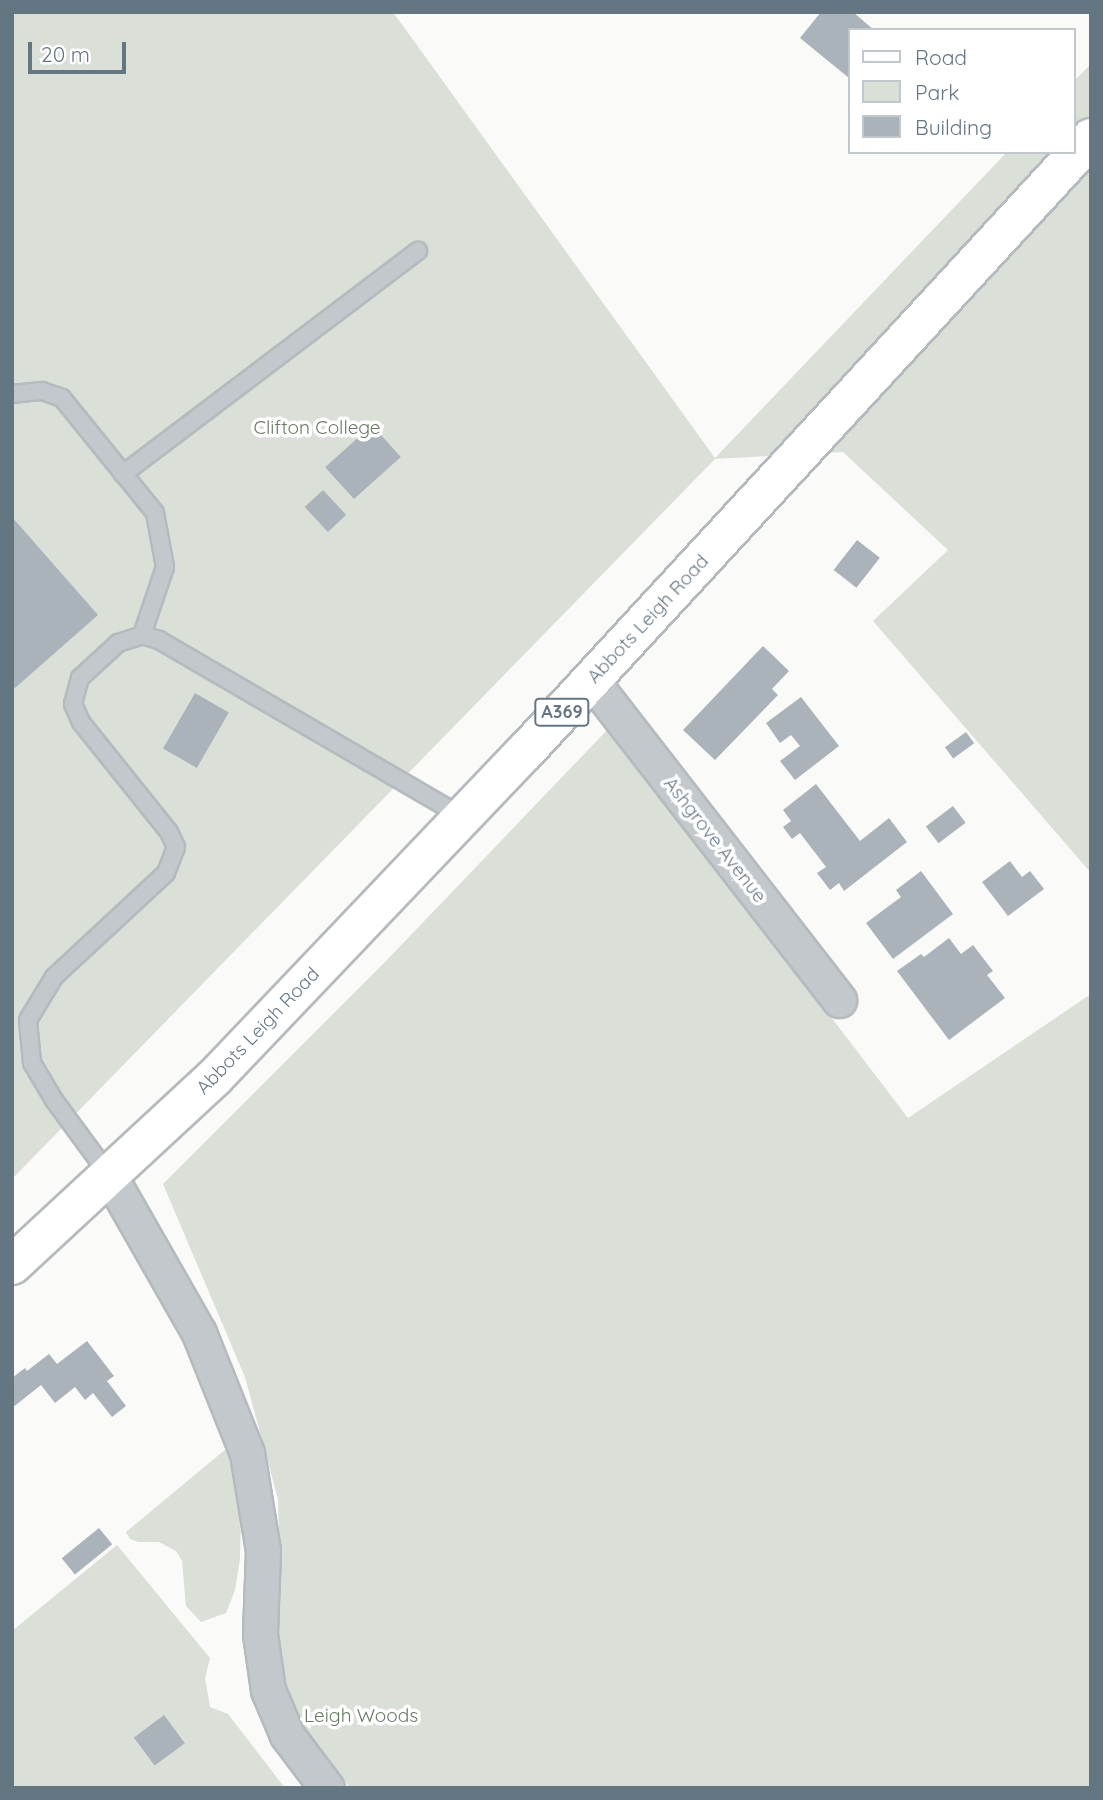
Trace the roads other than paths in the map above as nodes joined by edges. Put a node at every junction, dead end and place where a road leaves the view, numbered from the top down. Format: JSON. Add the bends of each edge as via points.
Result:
{"nodes":[{"id":1,"x":1091,"y":138,"type":"edge"},
{"id":2,"x":418,"y":251,"type":"dead end"},
{"id":3,"x":12,"y":394,"type":"edge"},
{"id":4,"x":123,"y":474,"type":"junction"},
{"id":5,"x":142,"y":635,"type":"junction"},
{"id":6,"x":591,"y":680,"type":"junction"},
{"id":7,"x":463,"y":817,"type":"junction"},
{"id":8,"x":839,"y":1000,"type":"dead end"},
{"id":9,"x":109,"y":1175,"type":"junction"},
{"id":10,"x":12,"y":1265,"type":"edge"},
{"id":11,"x":327,"y":1788,"type":"edge"}],
"edges":[{"from":1,"to":6,"type":"main road","name":"Abbots Leigh Road","number":"A369"},
{"from":2,"to":4,"type":"lane"},
{"from":3,"to":4,"type":"lane","via":[[42,391],[62,398]]},
{"from":4,"to":5,"type":"lane","via":[[155,513],[165,567]]},
{"from":5,"to":7,"type":"lane","via":[[159,640]]},
{"from":5,"to":9,"type":"lane","via":[[118,643],[80,678],[73,704],[81,722],[169,832],[176,847],[166,873],[54,977],[28,1020],[32,1063]]},
{"from":6,"to":7,"type":"main road","name":"Abbots Leigh Road","number":"A369"},
{"from":6,"to":8,"type":"street","name":"Ashgrove Avenue"},
{"from":7,"to":9,"type":"main road","name":"Abbots Leigh Road","number":"A369","via":[[215,1077]]},
{"from":9,"to":10,"type":"main road","name":"Abbots Leigh Road","number":"A369"},
{"from":9,"to":11,"type":"street","via":[[199,1333],[247,1453],[263,1551],[260,1634],[268,1690],[287,1735]]}]}
